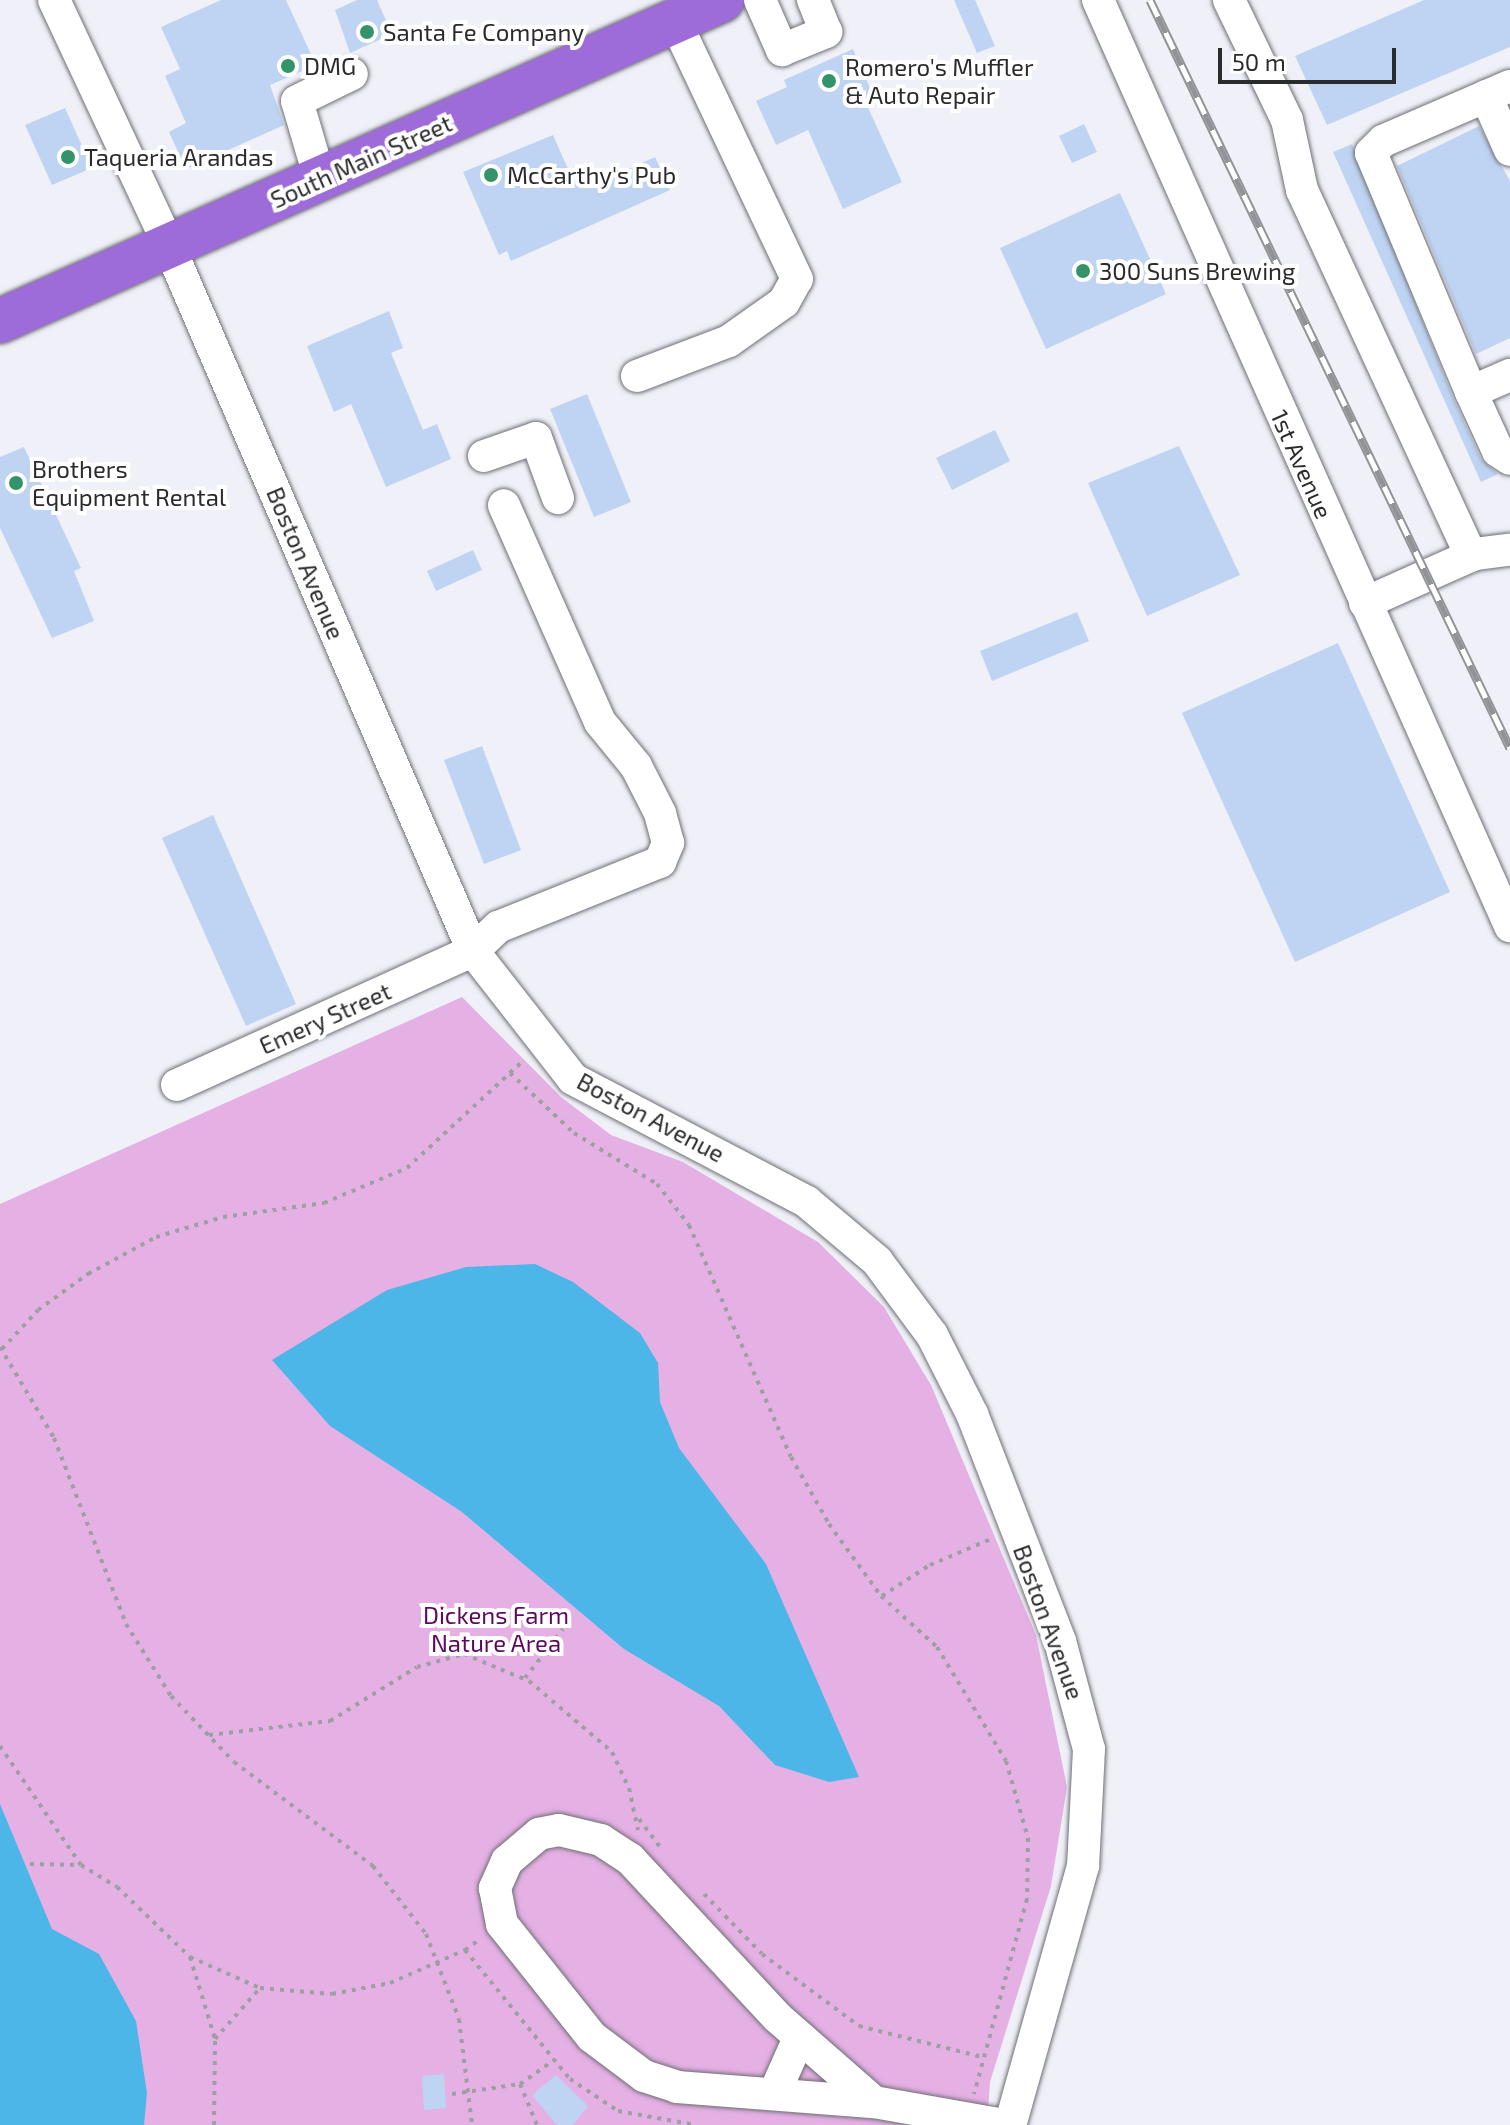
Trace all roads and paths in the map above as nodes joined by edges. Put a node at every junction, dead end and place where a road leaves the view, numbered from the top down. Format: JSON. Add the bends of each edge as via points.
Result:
{"nodes":[{"id":1,"x":54,"y":0,"type":"edge"},
{"id":2,"x":722,"y":0,"type":"edge"},
{"id":3,"x":760,"y":0,"type":"edge"},
{"id":4,"x":813,"y":0,"type":"edge"},
{"id":5,"x":1098,"y":0,"type":"edge"},
{"id":6,"x":1229,"y":0,"type":"edge"},
{"id":7,"x":675,"y":21,"type":"junction"},
{"id":8,"x":352,"y":74,"type":"dead end"},
{"id":9,"x":1498,"y":91,"type":"edge"},
{"id":10,"x":1510,"y":150,"type":"edge"},
{"id":11,"x":320,"y":179,"type":"junction"},
{"id":12,"x":169,"y":246,"type":"junction"},
{"id":13,"x":0,"y":321,"type":"edge"},
{"id":14,"x":1510,"y":375,"type":"edge"},
{"id":15,"x":637,"y":376,"type":"dead end"},
{"id":16,"x":1471,"y":392,"type":"junction"},
{"id":17,"x":484,"y":456,"type":"dead end"},
{"id":18,"x":1510,"y":459,"type":"edge"},
{"id":19,"x":558,"y":498,"type":"dead end"},
{"id":20,"x":504,"y":505,"type":"dead end"},
{"id":21,"x":1510,"y":526,"type":"edge"},
{"id":22,"x":1510,"y":550,"type":"edge"},
{"id":23,"x":1473,"y":555,"type":"junction"},
{"id":24,"x":1365,"y":603,"type":"junction"},
{"id":25,"x":1510,"y":926,"type":"edge"},
{"id":26,"x":473,"y":951,"type":"junction"},
{"id":27,"x":542,"y":1043,"type":"junction"},
{"id":28,"x":510,"y":1073,"type":"junction"},
{"id":29,"x":177,"y":1085,"type":"dead end"},
{"id":30,"x":1,"y":1348,"type":"edge"},
{"id":31,"x":1015,"y":1529,"type":"junction"},
{"id":32,"x":881,"y":1596,"type":"junction"},
{"id":33,"x":563,"y":1629,"type":"dead end"},
{"id":34,"x":525,"y":1678,"type":"junction"},
{"id":35,"x":209,"y":1735,"type":"junction"},
{"id":36,"x":0,"y":1746,"type":"edge"},
{"id":37,"x":638,"y":1817,"type":"junction"},
{"id":38,"x":652,"y":1862,"type":"junction"},
{"id":39,"x":30,"y":1864,"type":"dead end"},
{"id":40,"x":81,"y":1865,"type":"junction"},
{"id":41,"x":698,"y":1888,"type":"dead end"},
{"id":42,"x":190,"y":1957,"type":"junction"},
{"id":43,"x":440,"y":1962,"type":"junction"},
{"id":44,"x":260,"y":1988,"type":"junction"},
{"id":45,"x":799,"y":2038,"type":"junction"},
{"id":46,"x":215,"y":2039,"type":"junction"},
{"id":47,"x":983,"y":2057,"type":"junction"},
{"id":48,"x":554,"y":2060,"type":"junction"},
{"id":49,"x":520,"y":2084,"type":"junction"},
{"id":50,"x":775,"y":2092,"type":"junction"},
{"id":51,"x":452,"y":2094,"type":"dead end"},
{"id":52,"x":471,"y":2095,"type":"junction"},
{"id":53,"x":874,"y":2102,"type":"junction"},
{"id":54,"x":971,"y":2118,"type":"junction"},
{"id":55,"x":214,"y":2125,"type":"edge"},
{"id":56,"x":472,"y":2125,"type":"edge"},
{"id":57,"x":537,"y":2125,"type":"edge"},
{"id":58,"x":696,"y":2125,"type":"edge"},
{"id":59,"x":1004,"y":2125,"type":"edge"},
{"id":60,"x":1010,"y":2125,"type":"edge"}],
"edges":[{"from":1,"to":12,"type":"street","name":"Boston Avenue"},
{"from":2,"to":7,"type":"highway","name":"South Main Street"},
{"from":3,"to":4,"type":"street","via":[[782,50],[826,32]]},
{"from":5,"to":24,"type":"street","name":"1st Avenue"},
{"from":6,"to":23,"type":"street","via":[[1287,120],[1302,190]]},
{"from":7,"to":11,"type":"highway","name":"South Main Street"},
{"from":7,"to":15,"type":"street","via":[[797,279],[784,302],[729,341]]},
{"from":8,"to":11,"type":"street","via":[[297,101]]},
{"from":9,"to":10,"type":"street"},
{"from":9,"to":16,"type":"street","via":[[1383,141],[1371,153]]},
{"from":11,"to":12,"type":"highway","name":"South Main Street"},
{"from":12,"to":13,"type":"highway","name":"South Main Street"},
{"from":12,"to":26,"type":"street","name":"Boston Avenue"},
{"from":14,"to":16,"type":"street"},
{"from":16,"to":18,"type":"street","via":[[1498,451]]},
{"from":17,"to":19,"type":"street","via":[[536,438]]},
{"from":20,"to":26,"type":"street","name":"Emery Street","via":[[600,722],[636,766],[668,843],[660,862],[498,927]]},
{"from":21,"to":23,"type":"street","via":[[1488,536]]},
{"from":22,"to":23,"type":"street"},
{"from":23,"to":24,"type":"street"},
{"from":24,"to":25,"type":"street","name":"1st Avenue"},
{"from":26,"to":27,"type":"street","name":"Boston Avenue"},
{"from":26,"to":29,"type":"street","name":"Emery Street"},
{"from":27,"to":28,"type":"path"},
{"from":27,"to":31,"type":"street","name":"Boston Avenue","via":[[573,1079],[807,1202],[877,1261],[939,1348],[972,1414]]},
{"from":28,"to":30,"type":"path","via":[[407,1168],[324,1203],[223,1217],[156,1237],[88,1274],[38,1310]]},
{"from":28,"to":32,"type":"path","via":[[574,1133],[657,1184],[689,1225],[791,1457]]},
{"from":30,"to":35,"type":"path","via":[[54,1438],[126,1624],[171,1696]]},
{"from":31,"to":32,"type":"path","via":[[930,1565]]},
{"from":31,"to":60,"type":"street","name":"Boston Avenue","via":[[1076,1690],[1089,1749],[1089,1806],[1083,1866]]},
{"from":32,"to":47,"type":"path","via":[[937,1647],[969,1690],[1006,1761],[1028,1838],[1027,1899]]},
{"from":33,"to":34,"type":"path"},
{"from":34,"to":35,"type":"path","via":[[494,1662],[446,1655],[330,1721]]},
{"from":34,"to":37,"type":"path","via":[[612,1752]]},
{"from":35,"to":43,"type":"path","via":[[290,1807],[373,1866]]},
{"from":36,"to":40,"type":"path"},
{"from":37,"to":38,"type":"path"},
{"from":37,"to":38,"type":"path"},
{"from":38,"to":45,"type":"street"},
{"from":38,"to":50,"type":"street","via":[[578,1831],[539,1834],[507,1861],[495,1888],[496,1907],[523,1951],[616,2060],[677,2087]]},
{"from":39,"to":40,"type":"path"},
{"from":40,"to":42,"type":"path","via":[[117,1887]]},
{"from":41,"to":47,"type":"path","via":[[774,1963],[859,2026]]},
{"from":42,"to":44,"type":"path"},
{"from":42,"to":46,"type":"path"},
{"from":43,"to":44,"type":"path","via":[[390,1983],[332,1994]]},
{"from":43,"to":48,"type":"path","via":[[465,1950]]},
{"from":43,"to":52,"type":"path","via":[[459,2019]]},
{"from":44,"to":46,"type":"path"},
{"from":45,"to":50,"type":"street"},
{"from":45,"to":53,"type":"street"},
{"from":46,"to":55,"type":"path"},
{"from":47,"to":54,"type":"path"},
{"from":48,"to":49,"type":"path"},
{"from":48,"to":58,"type":"path","via":[[570,2079],[618,2111]]},
{"from":49,"to":52,"type":"path"},
{"from":49,"to":57,"type":"path"},
{"from":50,"to":53,"type":"street"},
{"from":51,"to":52,"type":"path"},
{"from":52,"to":56,"type":"path"},
{"from":53,"to":54,"type":"street"},
{"from":54,"to":59,"type":"street"}]}
